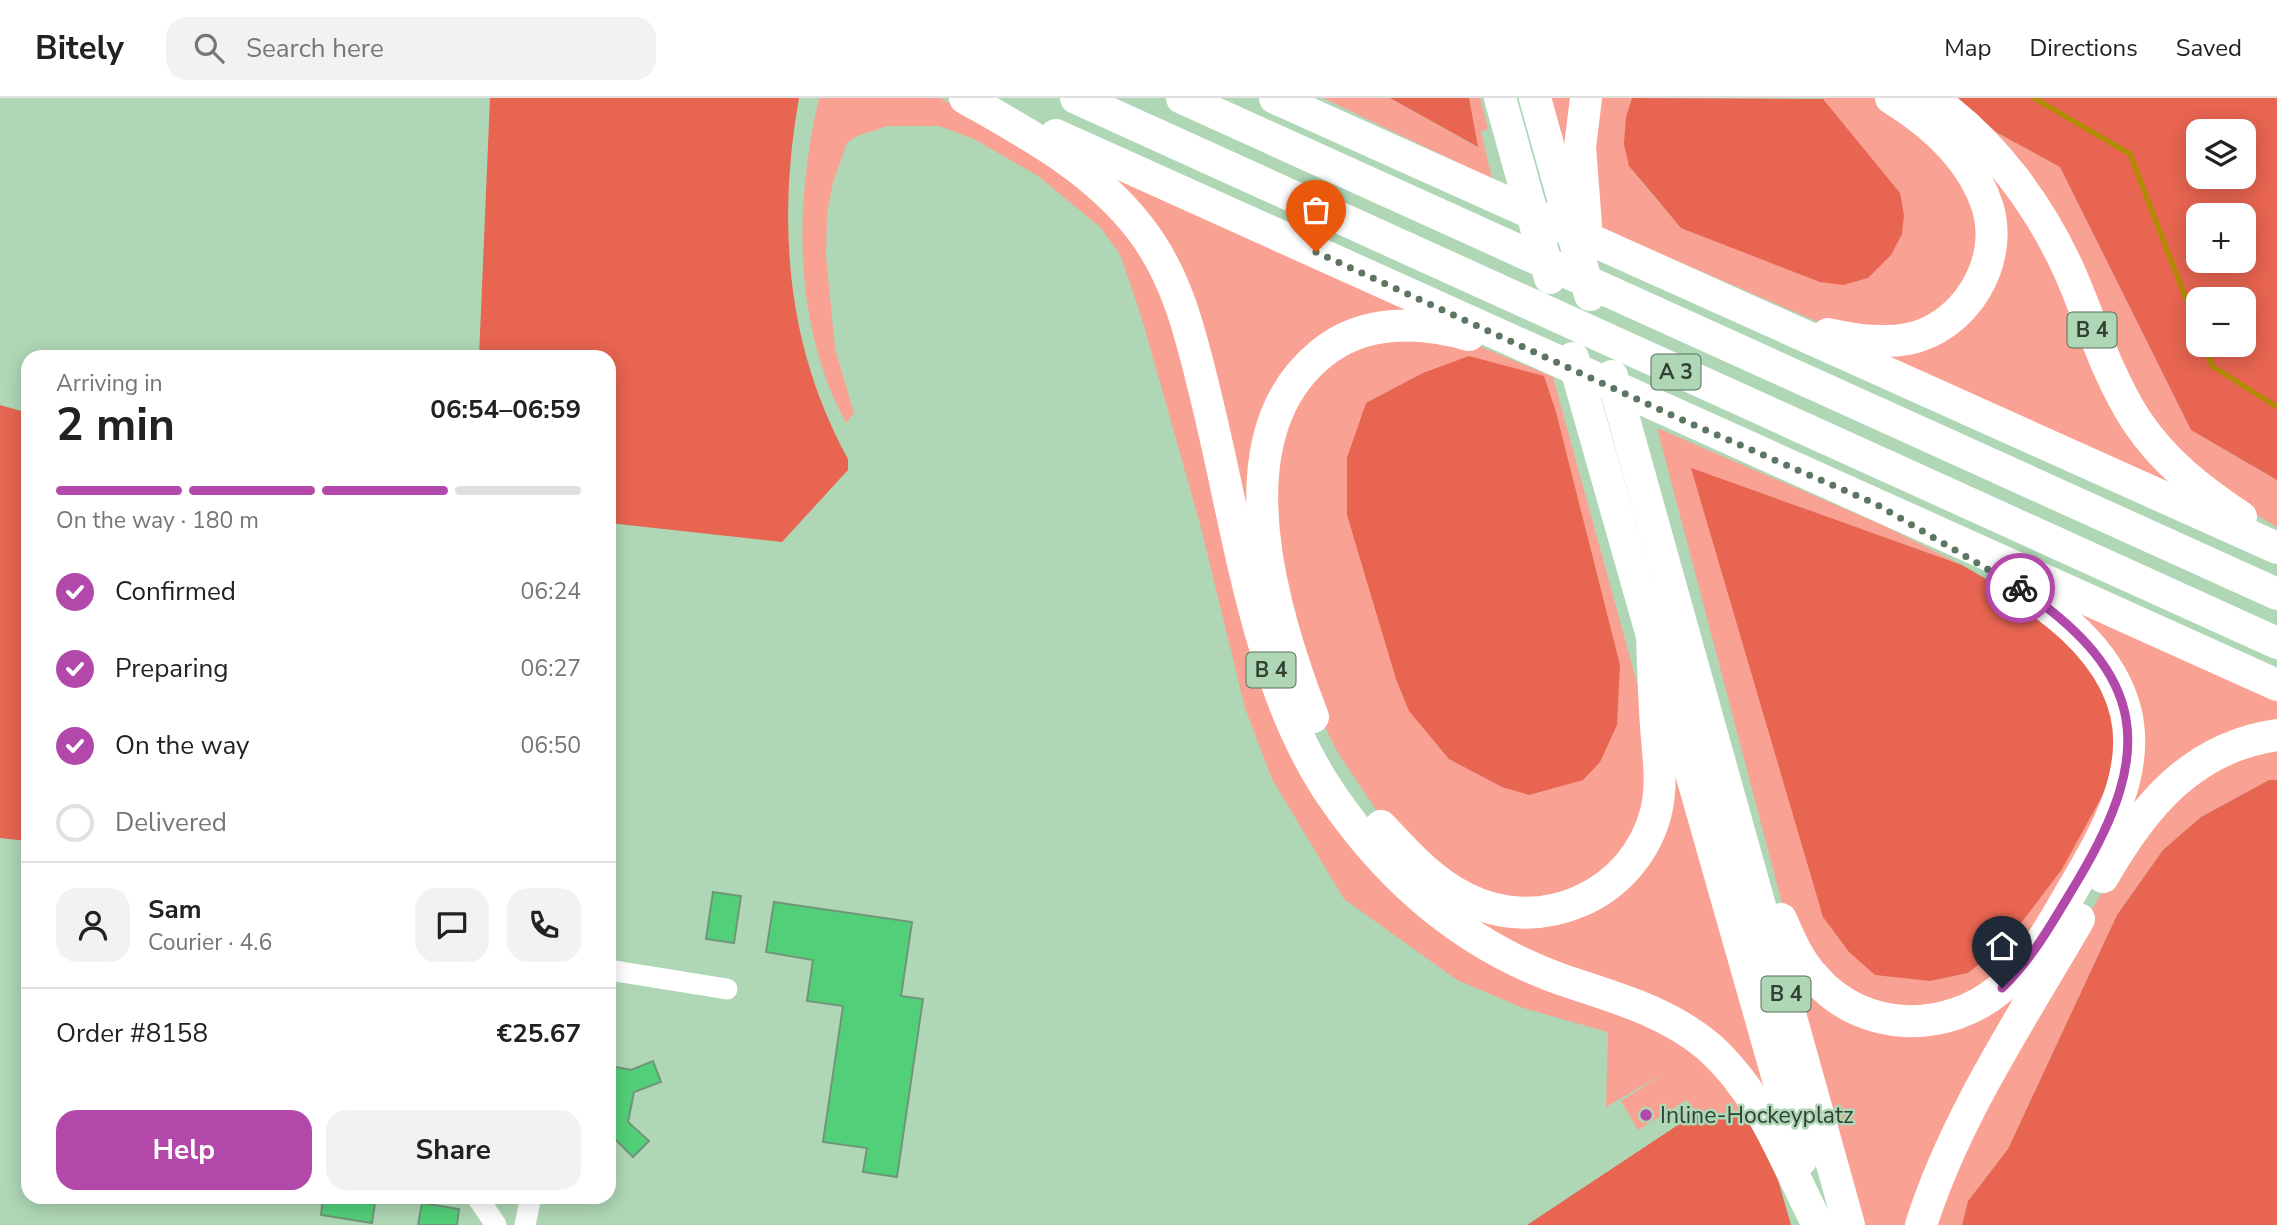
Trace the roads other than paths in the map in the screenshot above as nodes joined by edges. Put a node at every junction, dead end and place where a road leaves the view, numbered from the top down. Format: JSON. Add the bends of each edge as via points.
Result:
{"nodes":[{"id":1,"x":965,"y":98,"type":"edge"},
{"id":2,"x":972,"y":98,"type":"edge"},
{"id":3,"x":1076,"y":98,"type":"edge"},
{"id":4,"x":1182,"y":98,"type":"edge"},
{"id":5,"x":1275,"y":98,"type":"edge"},
{"id":6,"x":1303,"y":98,"type":"edge"},
{"id":7,"x":1500,"y":98,"type":"edge"},
{"id":8,"x":1535,"y":98,"type":"edge"},
{"id":9,"x":1586,"y":98,"type":"edge"},
{"id":10,"x":1891,"y":98,"type":"edge"},
{"id":11,"x":1931,"y":98,"type":"edge"},
{"id":12,"x":1366,"y":140,"type":"junction"},
{"id":13,"x":1571,"y":179,"type":"junction"},
{"id":14,"x":1737,"y":305,"type":"junction"},
{"id":15,"x":1561,"y":362,"type":"junction"},
{"id":16,"x":1876,"y":504,"type":"junction"},
{"id":17,"x":2277,"y":540,"type":"edge"},
{"id":18,"x":2277,"y":548,"type":"edge"},
{"id":19,"x":2277,"y":594,"type":"edge"},
{"id":20,"x":1652,"y":635,"type":"junction"},
{"id":21,"x":2277,"y":643,"type":"edge"},
{"id":22,"x":2277,"y":685,"type":"edge"},
{"id":23,"x":2277,"y":735,"type":"edge"},
{"id":24,"x":1720,"y":764,"type":"junction"},
{"id":25,"x":616,"y":971,"type":"edge"},
{"id":26,"x":727,"y":989,"type":"dead end"},
{"id":27,"x":482,"y":1204,"type":"edge"},
{"id":28,"x":530,"y":1204,"type":"edge"},
{"id":29,"x":496,"y":1225,"type":"edge"},
{"id":30,"x":525,"y":1225,"type":"edge"},
{"id":31,"x":1819,"y":1225,"type":"edge"},
{"id":32,"x":1849,"y":1225,"type":"edge"},
{"id":33,"x":1922,"y":1225,"type":"edge"}],
"edges":[{"from":1,"to":31,"type":"highway","number":"B 4","via":[[1085,173],[1128,214],[1159,258],[1189,329],[1271,670],[1310,757],[1359,832],[1418,896],[1476,941],[1537,970],[1658,1014],[1706,1044],[1744,1083]]},
{"from":2,"to":15,"type":"highway"},
{"from":3,"to":21,"type":"highway","number":"A 3"},
{"from":4,"to":19,"type":"highway","number":"A 3"},
{"from":5,"to":12,"type":"highway"},
{"from":6,"to":12,"type":"highway"},
{"from":7,"to":20,"type":"highway","number":"B 4"},
{"from":8,"to":13,"type":"highway","number":"B 4"},
{"from":9,"to":13,"type":"highway"},
{"from":10,"to":14,"type":"highway","via":[[1959,156],[1987,206],[1991,232],[1988,261],[1970,298],[1939,327],[1892,341],[1844,338]]},
{"from":11,"to":17,"type":"highway","number":"B 4","via":[[1991,151],[2038,214],[2071,275],[2119,388],[2154,444],[2202,489]]},
{"from":12,"to":14,"type":"highway"},
{"from":13,"to":24,"type":"highway","number":"B 4","via":[[1600,331]]},
{"from":14,"to":18,"type":"highway"},
{"from":15,"to":16,"type":"highway"},
{"from":15,"to":20,"type":"highway","via":[[1450,330],[1401,324],[1340,341],[1295,381],[1269,435],[1263,491],[1273,593],[1297,675],[1331,755],[1354,792],[1406,853],[1445,887],[1486,907],[1542,912],[1568,907],[1612,883],[1636,856],[1652,824],[1659,768]]},
{"from":16,"to":22,"type":"highway"},
{"from":16,"to":24,"type":"highway","number":"B 4","via":[[2047,606],[2098,655],[2118,689],[2129,737],[2122,786],[2102,836],[2066,901],[2023,966],[1979,1004],[1954,1017],[1922,1022],[1895,1021],[1861,1011],[1817,981],[1794,949]]},
{"from":20,"to":31,"type":"highway","number":"B 4"},
{"from":23,"to":33,"type":"highway","via":[[2241,744],[2181,774],[2123,841],[1972,1105],[1934,1187]]},
{"from":24,"to":32,"type":"highway","number":"B 4"},
{"from":25,"to":26,"type":"street"},
{"from":27,"to":29,"type":"street"},
{"from":28,"to":30,"type":"street"}]}
